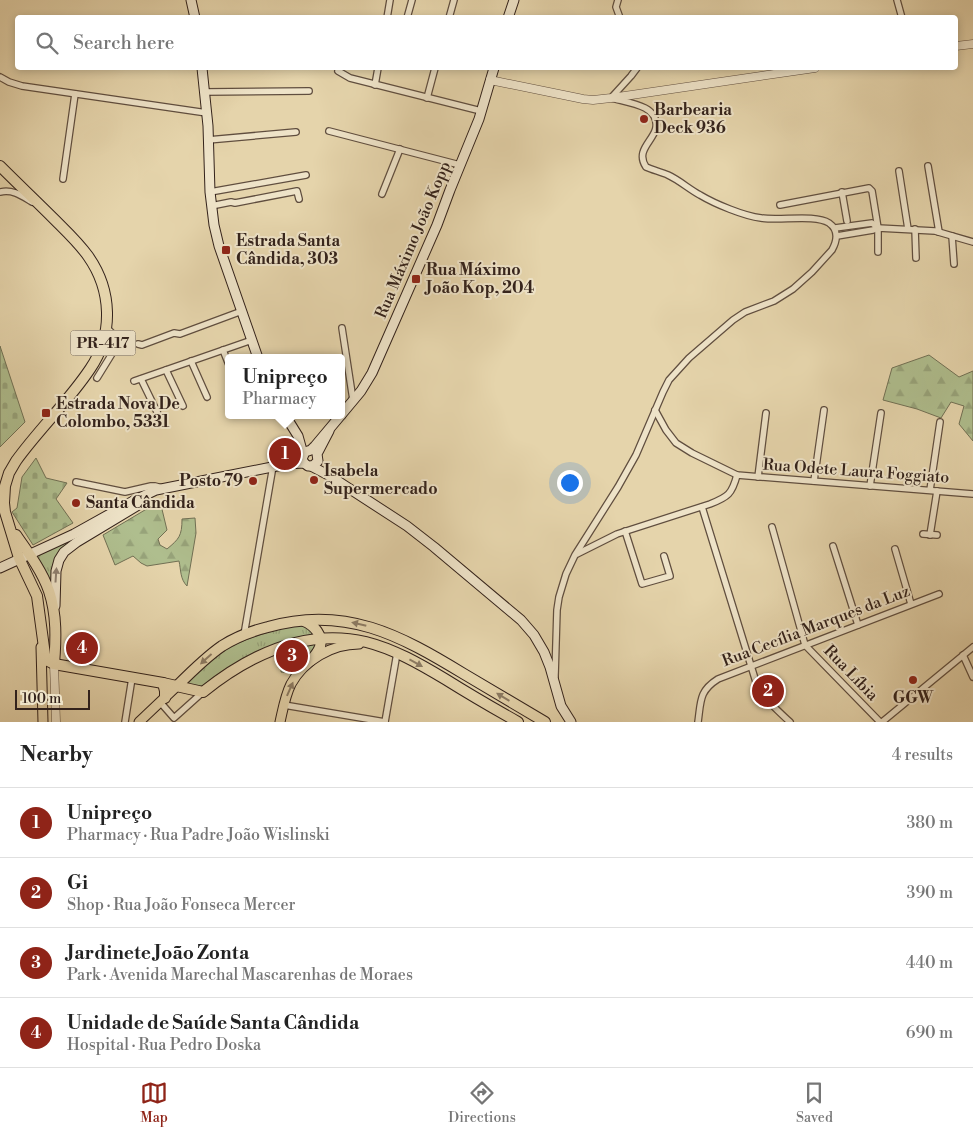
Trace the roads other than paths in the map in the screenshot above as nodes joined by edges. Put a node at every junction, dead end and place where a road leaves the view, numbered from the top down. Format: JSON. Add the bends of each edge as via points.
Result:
{"nodes":[{"id":1,"x":191,"y":0,"type":"edge"},
{"id":2,"x":390,"y":0,"type":"edge"},
{"id":3,"x":412,"y":0,"type":"edge"},
{"id":4,"x":454,"y":0,"type":"edge"},
{"id":5,"x":514,"y":0,"type":"edge"},
{"id":6,"x":618,"y":0,"type":"edge"},
{"id":7,"x":897,"y":0,"type":"edge"},
{"id":8,"x":194,"y":15,"type":"edge"},
{"id":9,"x":388,"y":15,"type":"edge"},
{"id":10,"x":408,"y":15,"type":"edge"},
{"id":11,"x":450,"y":15,"type":"edge"},
{"id":12,"x":509,"y":15,"type":"edge"},
{"id":13,"x":619,"y":15,"type":"edge"},
{"id":14,"x":901,"y":15,"type":"edge"},
{"id":15,"x":973,"y":44,"type":"edge"},
{"id":16,"x":958,"y":46,"type":"edge"},
{"id":17,"x":202,"y":70,"type":"edge"},
{"id":18,"x":378,"y":70,"type":"edge"},
{"id":19,"x":435,"y":70,"type":"edge"},
{"id":20,"x":493,"y":70,"type":"edge"},
{"id":21,"x":636,"y":70,"type":"edge"},
{"id":22,"x":788,"y":70,"type":"edge"},
{"id":23,"x":338,"y":71,"type":"dead end"},
{"id":24,"x":775,"y":71,"type":"edge"},
{"id":25,"x":0,"y":77,"type":"edge"},
{"id":26,"x":490,"y":80,"type":"junction"},
{"id":27,"x":375,"y":85,"type":"junction"},
{"id":28,"x":309,"y":91,"type":"dead end"},
{"id":29,"x":205,"y":92,"type":"junction"},
{"id":30,"x":75,"y":94,"type":"junction"},
{"id":31,"x":427,"y":98,"type":"junction"},
{"id":32,"x":611,"y":98,"type":"junction"},
{"id":33,"x":481,"y":111,"type":"junction"},
{"id":34,"x":207,"y":113,"type":"junction"},
{"id":35,"x":329,"y":130,"type":"dead end"},
{"id":36,"x":296,"y":132,"type":"dead end"},
{"id":37,"x":208,"y":140,"type":"junction"},
{"id":38,"x":400,"y":149,"type":"junction"},
{"id":39,"x":460,"y":165,"type":"junction"},
{"id":40,"x":0,"y":166,"type":"edge"},
{"id":41,"x":928,"y":166,"type":"dead end"},
{"id":42,"x":899,"y":171,"type":"dead end"},
{"id":43,"x":306,"y":175,"type":"dead end"},
{"id":44,"x":63,"y":179,"type":"dead end"},
{"id":45,"x":0,"y":192,"type":"edge"},
{"id":46,"x":210,"y":192,"type":"junction"},
{"id":47,"x":842,"y":192,"type":"junction"},
{"id":48,"x":382,"y":194,"type":"dead end"},
{"id":49,"x":299,"y":199,"type":"dead end"},
{"id":50,"x":780,"y":205,"type":"dead end"},
{"id":51,"x":211,"y":206,"type":"junction"},
{"id":52,"x":43,"y":208,"type":"junction"},
{"id":53,"x":847,"y":221,"type":"dead end"},
{"id":54,"x":854,"y":225,"type":"junction"},
{"id":55,"x":835,"y":228,"type":"junction"},
{"id":56,"x":878,"y":228,"type":"junction"},
{"id":57,"x":912,"y":229,"type":"junction"},
{"id":58,"x":939,"y":232,"type":"junction"},
{"id":59,"x":855,"y":233,"type":"junction"},
{"id":60,"x":837,"y":236,"type":"junction"},
{"id":61,"x":952,"y":236,"type":"junction"},
{"id":62,"x":973,"y":242,"type":"edge"},
{"id":63,"x":878,"y":252,"type":"dead end"},
{"id":64,"x":916,"y":258,"type":"dead end"},
{"id":65,"x":954,"y":264,"type":"dead end"},
{"id":66,"x":242,"y":312,"type":"junction"},
{"id":67,"x":106,"y":326,"type":"junction"},
{"id":68,"x":342,"y":328,"type":"dead end"},
{"id":69,"x":252,"y":340,"type":"junction"},
{"id":70,"x":138,"y":344,"type":"dead end"},
{"id":71,"x":223,"y":350,"type":"junction"},
{"id":72,"x":257,"y":354,"type":"edge"},
{"id":73,"x":225,"y":355,"type":"edge"},
{"id":74,"x":191,"y":361,"type":"junction"},
{"id":75,"x":166,"y":370,"type":"junction"},
{"id":76,"x":97,"y":378,"type":"dead end"},
{"id":77,"x":141,"y":379,"type":"junction"},
{"id":78,"x":134,"y":382,"type":"dead end"},
{"id":79,"x":207,"y":397,"type":"dead end"},
{"id":80,"x":354,"y":400,"type":"junction"},
{"id":81,"x":183,"y":406,"type":"dead end"},
{"id":82,"x":345,"y":410,"type":"edge"},
{"id":83,"x":655,"y":410,"type":"junction"},
{"id":84,"x":824,"y":410,"type":"dead end"},
{"id":85,"x":766,"y":413,"type":"dead end"},
{"id":86,"x":881,"y":413,"type":"dead end"},
{"id":87,"x":158,"y":414,"type":"dead end"},
{"id":88,"x":287,"y":419,"type":"edge"},
{"id":89,"x":338,"y":419,"type":"edge"},
{"id":90,"x":940,"y":422,"type":"dead end"},
{"id":91,"x":310,"y":458,"type":"junction"},
{"id":92,"x":273,"y":466,"type":"junction"},
{"id":93,"x":737,"y":475,"type":"junction"},
{"id":94,"x":758,"y":477,"type":"junction"},
{"id":95,"x":814,"y":481,"type":"junction"},
{"id":96,"x":76,"y":482,"type":"dead end"},
{"id":97,"x":185,"y":485,"type":"junction"},
{"id":98,"x":870,"y":486,"type":"junction"},
{"id":99,"x":162,"y":488,"type":"junction"},
{"id":100,"x":930,"y":490,"type":"junction"},
{"id":101,"x":937,"y":491,"type":"junction"},
{"id":102,"x":973,"y":494,"type":"edge"},
{"id":103,"x":702,"y":507,"type":"junction"},
{"id":104,"x":122,"y":508,"type":"junction"},
{"id":105,"x":772,"y":527,"type":"dead end"},
{"id":106,"x":11,"y":528,"type":"junction"},
{"id":107,"x":100,"y":528,"type":"junction"},
{"id":108,"x":625,"y":531,"type":"junction"},
{"id":109,"x":923,"y":534,"type":"dead end"},
{"id":110,"x":930,"y":534,"type":"junction"},
{"id":111,"x":937,"y":535,"type":"dead end"},
{"id":112,"x":833,"y":546,"type":"dead end"},
{"id":113,"x":895,"y":549,"type":"dead end"},
{"id":114,"x":30,"y":554,"type":"junction"},
{"id":115,"x":575,"y":555,"type":"junction"},
{"id":116,"x":664,"y":556,"type":"dead end"},
{"id":117,"x":22,"y":563,"type":"junction"},
{"id":118,"x":0,"y":568,"type":"edge"},
{"id":119,"x":0,"y":573,"type":"edge"},
{"id":120,"x":939,"y":594,"type":"dead end"},
{"id":121,"x":911,"y":604,"type":"junction"},
{"id":122,"x":303,"y":620,"type":"junction"},
{"id":123,"x":40,"y":624,"type":"junction"},
{"id":124,"x":55,"y":624,"type":"junction"},
{"id":125,"x":858,"y":625,"type":"junction"},
{"id":126,"x":244,"y":635,"type":"junction"},
{"id":127,"x":320,"y":638,"type":"junction"},
{"id":128,"x":376,"y":645,"type":"junction"},
{"id":129,"x":805,"y":645,"type":"junction"},
{"id":130,"x":973,"y":647,"type":"edge"},
{"id":131,"x":397,"y":653,"type":"junction"},
{"id":132,"x":963,"y":655,"type":"junction"},
{"id":133,"x":53,"y":657,"type":"junction"},
{"id":134,"x":310,"y":661,"type":"junction"},
{"id":135,"x":70,"y":666,"type":"junction"},
{"id":136,"x":751,"y":666,"type":"junction"},
{"id":137,"x":189,"y":675,"type":"junction"},
{"id":138,"x":973,"y":677,"type":"edge"},
{"id":139,"x":132,"y":678,"type":"junction"},
{"id":140,"x":163,"y":683,"type":"junction"},
{"id":141,"x":555,"y":684,"type":"junction"},
{"id":142,"x":177,"y":686,"type":"junction"},
{"id":143,"x":203,"y":692,"type":"junction"},
{"id":144,"x":162,"y":700,"type":"junction"},
{"id":145,"x":284,"y":705,"type":"junction"},
{"id":146,"x":336,"y":714,"type":"junction"},
{"id":147,"x":43,"y":722,"type":"edge"},
{"id":148,"x":56,"y":722,"type":"edge"},
{"id":149,"x":125,"y":722,"type":"edge"},
{"id":150,"x":139,"y":722,"type":"edge"},
{"id":151,"x":280,"y":722,"type":"edge"},
{"id":152,"x":334,"y":722,"type":"edge"},
{"id":153,"x":385,"y":722,"type":"edge"},
{"id":154,"x":518,"y":722,"type":"edge"},
{"id":155,"x":538,"y":722,"type":"edge"},
{"id":156,"x":545,"y":722,"type":"edge"},
{"id":157,"x":571,"y":722,"type":"edge"},
{"id":158,"x":698,"y":722,"type":"edge"},
{"id":159,"x":790,"y":722,"type":"edge"},
{"id":160,"x":881,"y":722,"type":"edge"}],
"edges":[{"from":1,"to":8,"type":"main road"},
{"from":2,"to":9,"type":"street"},
{"from":3,"to":10,"type":"street"},
{"from":4,"to":11,"type":"street"},
{"from":5,"to":12,"type":"main road"},
{"from":6,"to":13,"type":"street"},
{"from":7,"to":14,"type":"street"},
{"from":15,"to":16,"type":"street"},
{"from":17,"to":29,"type":"main road"},
{"from":18,"to":27,"type":"street"},
{"from":19,"to":31,"type":"street"},
{"from":20,"to":26,"type":"main road","name":"Rua Máximo João Kopp"},
{"from":21,"to":32,"type":"street"},
{"from":22,"to":24,"type":"street"},
{"from":23,"to":27,"type":"street"},
{"from":24,"to":32,"type":"street"},
{"from":25,"to":30,"type":"street","via":[[22,86]]},
{"from":26,"to":32,"type":"street","via":[[582,100]]},
{"from":26,"to":33,"type":"main road","name":"Rua Máximo João Kopp"},
{"from":27,"to":31,"type":"street"},
{"from":28,"to":29,"type":"street"},
{"from":29,"to":34,"type":"main road"},
{"from":30,"to":34,"type":"street"},
{"from":30,"to":44,"type":"street"},
{"from":31,"to":33,"type":"street"},
{"from":32,"to":55,"type":"street","via":[[645,108],[654,117],[656,128],[642,154],[646,166],[668,175],[707,199],[750,216],[818,219]]},
{"from":33,"to":39,"type":"main road","name":"Rua Máximo João Kopp"},
{"from":34,"to":37,"type":"main road"},
{"from":35,"to":38,"type":"street"},
{"from":36,"to":37,"type":"street"},
{"from":37,"to":46,"type":"main road"},
{"from":38,"to":39,"type":"street"},
{"from":38,"to":48,"type":"street"},
{"from":39,"to":80,"type":"main road","name":"Rua Máximo João Kopp","via":[[376,364]]},
{"from":40,"to":52,"type":"highway","number":"PR-417"},
{"from":41,"to":58,"type":"street"},
{"from":42,"to":57,"type":"street"},
{"from":43,"to":46,"type":"street"},
{"from":45,"to":52,"type":"street","via":[[14,192]]},
{"from":46,"to":51,"type":"main road"},
{"from":47,"to":50,"type":"street"},
{"from":47,"to":53,"type":"street"},
{"from":47,"to":56,"type":"street","via":[[866,187],[871,189]]},
{"from":49,"to":51,"type":"street","via":[[297,191]]},
{"from":51,"to":66,"type":"main road","via":[[216,236]]},
{"from":52,"to":67,"type":"highway","number":"PR-417","via":[[82,248],[96,269],[106,298]]},
{"from":54,"to":55,"type":"street"},
{"from":54,"to":56,"type":"street","via":[[872,223]]},
{"from":54,"to":59,"type":"street"},
{"from":55,"to":60,"type":"street"},
{"from":56,"to":57,"type":"street"},
{"from":56,"to":59,"type":"street"},
{"from":56,"to":63,"type":"street"},
{"from":57,"to":58,"type":"street"},
{"from":57,"to":64,"type":"street"},
{"from":58,"to":61,"type":"street"},
{"from":59,"to":60,"type":"street"},
{"from":60,"to":83,"type":"street","via":[[832,250],[802,282],[774,301],[740,315],[689,358],[669,380]]},
{"from":61,"to":62,"type":"street"},
{"from":61,"to":65,"type":"street"},
{"from":66,"to":69,"type":"main road"},
{"from":66,"to":70,"type":"street","via":[[180,334]]},
{"from":67,"to":76,"type":"street","via":[[118,344]]},
{"from":67,"to":106,"type":"highway","number":"PR-417","via":[[101,349],[90,368],[12,466],[5,486],[4,503]]},
{"from":68,"to":80,"type":"street"},
{"from":69,"to":71,"type":"street"},
{"from":69,"to":72,"type":"main road"},
{"from":71,"to":73,"type":"street"},
{"from":71,"to":74,"type":"street"},
{"from":74,"to":75,"type":"street"},
{"from":74,"to":79,"type":"street"},
{"from":75,"to":77,"type":"street"},
{"from":75,"to":81,"type":"street"},
{"from":77,"to":78,"type":"street"},
{"from":77,"to":87,"type":"street"},
{"from":80,"to":82,"type":"main road","name":"Rua Máximo João Kopp"},
{"from":83,"to":93,"type":"street","name":"Rua Odete Laura Foggiato","via":[[676,443]]},
{"from":83,"to":115,"type":"street","via":[[628,470]]},
{"from":84,"to":95,"type":"street"},
{"from":85,"to":94,"type":"street"},
{"from":86,"to":98,"type":"street"},
{"from":88,"to":91,"type":"main road"},
{"from":89,"to":91,"type":"main road","name":"Rua Máximo João Kopp"},
{"from":90,"to":100,"type":"street"},
{"from":91,"to":92,"type":"main road"},
{"from":91,"to":141,"type":"main road","via":[[330,476],[420,536],[521,620],[540,644]]},
{"from":92,"to":97,"type":"main road"},
{"from":92,"to":126,"type":"street"},
{"from":93,"to":94,"type":"street","name":"Rua Odete Laura Foggiato"},
{"from":93,"to":103,"type":"street","via":[[727,496]]},
{"from":94,"to":95,"type":"street","name":"Rua Odete Laura Foggiato"},
{"from":95,"to":98,"type":"street","name":"Rua Odete Laura Foggiato"},
{"from":96,"to":99,"type":"street","via":[[126,492],[151,486]]},
{"from":97,"to":99,"type":"main road"},
{"from":97,"to":107,"type":"main road","via":[[147,500]]},
{"from":98,"to":100,"type":"street","name":"Rua Odete Laura Foggiato"},
{"from":99,"to":104,"type":"main road"},
{"from":100,"to":101,"type":"street","name":"Rua Odete Laura Foggiato"},
{"from":101,"to":102,"type":"street","name":"Rua Odete Laura Foggiato"},
{"from":101,"to":110,"type":"street"},
{"from":103,"to":108,"type":"street"},
{"from":103,"to":136,"type":"street"},
{"from":104,"to":107,"type":"main road"},
{"from":104,"to":114,"type":"main road"},
{"from":105,"to":129,"type":"street","name":"Rua Líbia"},
{"from":106,"to":114,"type":"highway","number":"PR-417"},
{"from":106,"to":117,"type":"highway","number":"PR-417"},
{"from":124,"to":107,"type":"main road","one_way":true,"via":[[55,575],[59,560],[72,545]]},
{"from":108,"to":115,"type":"street"},
{"from":108,"to":116,"type":"street","via":[[642,584],[670,576]]},
{"from":109,"to":110,"type":"street"},
{"from":110,"to":111,"type":"street"},
{"from":112,"to":125,"type":"street"},
{"from":113,"to":121,"type":"street"},
{"from":114,"to":117,"type":"main road"},
{"from":114,"to":124,"type":"highway","via":[[49,591]]},
{"from":115,"to":141,"type":"street","via":[[563,582],[557,610]]},
{"from":117,"to":118,"type":"main road"},
{"from":117,"to":119,"type":"main road"},
{"from":117,"to":123,"type":"highway","via":[[37,596]]},
{"from":120,"to":121,"type":"street","name":"Rua Cecília Marques da Luz"},
{"from":121,"to":125,"type":"street","name":"Rua Cecília Marques da Luz"},
{"from":122,"to":126,"type":"highway"},
{"from":122,"to":127,"type":"highway","via":[[315,628]]},
{"from":156,"to":122,"type":"highway","one_way":true,"via":[[430,654],[381,630],[355,623]]},
{"from":123,"to":133,"type":"highway","via":[[45,655]]},
{"from":123,"to":147,"type":"main road"},
{"from":124,"to":133,"type":"highway"},
{"from":125,"to":129,"type":"street","name":"Rua Cecília Marques da Luz"},
{"from":126,"to":137,"type":"highway","one_way":true,"via":[[220,648]]},
{"from":127,"to":128,"type":"highway","via":[[349,639]]},
{"from":127,"to":134,"type":"highway","via":[[319,650]]},
{"from":127,"to":143,"type":"highway","via":[[304,640],[254,658]]},
{"from":128,"to":131,"type":"highway"},
{"from":128,"to":134,"type":"main road","via":[[342,645]]},
{"from":129,"to":136,"type":"street","name":"Rua Cecília Marques da Luz"},
{"from":129,"to":160,"type":"street","name":"Rua Líbia"},
{"from":130,"to":132,"type":"street"},
{"from":131,"to":153,"type":"street"},
{"from":131,"to":154,"type":"highway","one_way":true},
{"from":132,"to":138,"type":"street"},
{"from":132,"to":160,"type":"street"},
{"from":133,"to":135,"type":"highway"},
{"from":133,"to":135,"type":"highway"},
{"from":133,"to":148,"type":"street"},
{"from":145,"to":134,"type":"main road","one_way":true,"via":[[294,680]]},
{"from":135,"to":139,"type":"highway"},
{"from":136,"to":158,"type":"street","name":"Rua Cecília Marques da Luz","via":[[724,676],[706,688]]},
{"from":136,"to":159,"type":"street","via":[[763,696]]},
{"from":137,"to":140,"type":"highway"},
{"from":137,"to":142,"type":"highway"},
{"from":139,"to":140,"type":"highway"},
{"from":139,"to":149,"type":"street"},
{"from":140,"to":142,"type":"highway"},
{"from":140,"to":144,"type":"highway","via":[[166,692]]},
{"from":141,"to":157,"type":"main road","via":[[561,706]]},
{"from":142,"to":143,"type":"highway"},
{"from":142,"to":144,"type":"main road"},
{"from":143,"to":144,"type":"street","via":[[174,718]]},
{"from":144,"to":150,"type":"main road"},
{"from":145,"to":146,"type":"street"},
{"from":145,"to":151,"type":"main road"},
{"from":146,"to":152,"type":"street"},
{"from":146,"to":153,"type":"street"},
{"from":155,"to":156,"type":"highway"}]}
